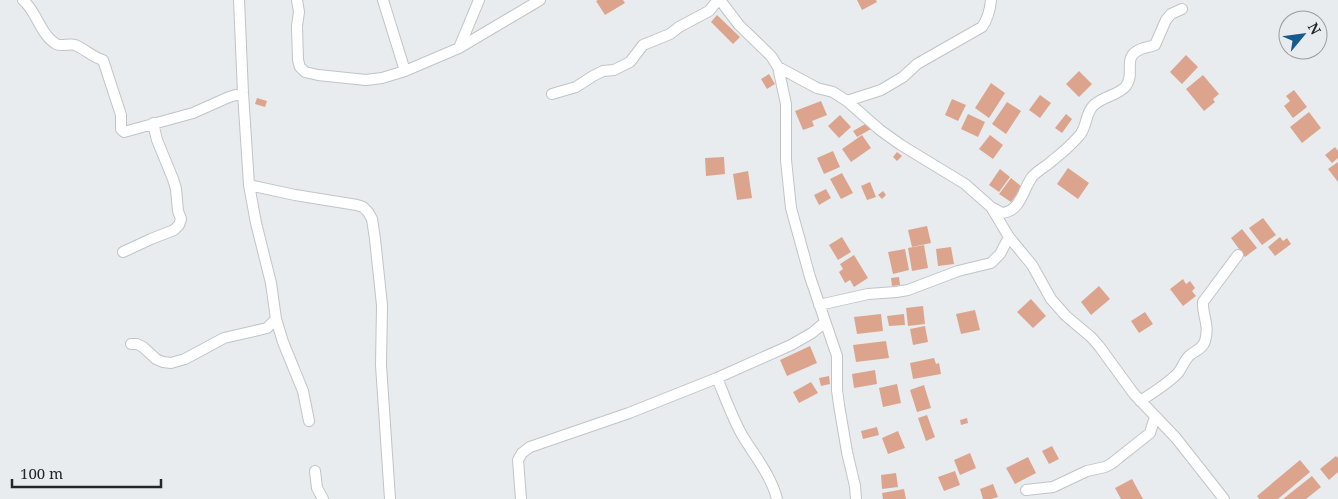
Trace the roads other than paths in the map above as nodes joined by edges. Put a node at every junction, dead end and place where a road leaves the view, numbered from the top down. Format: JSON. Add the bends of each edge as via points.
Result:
{"nodes":[{"id":1,"x":23,"y":0,"type":"edge"},
{"id":2,"x":239,"y":0,"type":"edge"},
{"id":3,"x":297,"y":0,"type":"edge"},
{"id":4,"x":383,"y":0,"type":"edge"},
{"id":5,"x":479,"y":0,"type":"edge"},
{"id":6,"x":540,"y":0,"type":"edge"},
{"id":7,"x":719,"y":0,"type":"edge"},
{"id":8,"x":991,"y":0,"type":"edge"},
{"id":9,"x":1182,"y":9,"type":"dead end"},
{"id":10,"x":459,"y":48,"type":"junction"},
{"id":11,"x":778,"y":67,"type":"junction"},
{"id":12,"x":405,"y":71,"type":"junction"},
{"id":13,"x":243,"y":94,"type":"junction"},
{"id":14,"x":552,"y":94,"type":"dead end"},
{"id":15,"x":847,"y":101,"type":"junction"},
{"id":16,"x":153,"y":123,"type":"junction"},
{"id":17,"x":250,"y":185,"type":"junction"},
{"id":18,"x":991,"y":206,"type":"junction"},
{"id":19,"x":1009,"y":237,"type":"junction"},
{"id":20,"x":124,"y":252,"type":"dead end"},
{"id":21,"x":1238,"y":255,"type":"dead end"},
{"id":22,"x":819,"y":306,"type":"junction"},
{"id":23,"x":276,"y":319,"type":"junction"},
{"id":24,"x":825,"y":322,"type":"junction"},
{"id":25,"x":131,"y":344,"type":"dead end"},
{"id":26,"x":717,"y":378,"type":"junction"},
{"id":27,"x":1140,"y":401,"type":"junction"},
{"id":28,"x":1155,"y":417,"type":"junction"},
{"id":29,"x":309,"y":421,"type":"dead end"},
{"id":30,"x":315,"y":471,"type":"dead end"},
{"id":31,"x":1026,"y":490,"type":"dead end"},
{"id":32,"x":323,"y":499,"type":"edge"},
{"id":33,"x":390,"y":499,"type":"edge"},
{"id":34,"x":521,"y":499,"type":"edge"},
{"id":35,"x":777,"y":499,"type":"edge"},
{"id":36,"x":856,"y":499,"type":"edge"},
{"id":37,"x":1224,"y":499,"type":"edge"}],
"edges":[{"from":1,"to":16,"type":"street","via":[[56,44],[74,45],[103,60],[121,115],[122,131]]},
{"from":2,"to":13,"type":"street"},
{"from":3,"to":12,"type":"street","via":[[298,60],[305,72],[366,80]]},
{"from":4,"to":12,"type":"street"},
{"from":5,"to":10,"type":"street"},
{"from":6,"to":10,"type":"street"},
{"from":7,"to":11,"type":"street"},
{"from":7,"to":14,"type":"street","via":[[709,11],[670,34],[643,45],[630,62],[593,76],[576,87]]},
{"from":8,"to":15,"type":"street","via":[[982,27],[917,64],[881,90]]},
{"from":9,"to":18,"type":"street","via":[[1170,14],[1155,45],[1141,49],[1131,57],[1130,76],[1125,88],[1094,105],[1079,136],[1032,178],[1015,208],[1002,214]]},
{"from":10,"to":12,"type":"street"},
{"from":11,"to":15,"type":"street"},
{"from":11,"to":22,"type":"street","via":[[786,104],[786,160],[791,208]]},
{"from":13,"to":16,"type":"street","via":[[193,113]]},
{"from":13,"to":17,"type":"street"},
{"from":15,"to":18,"type":"street","via":[[880,130],[965,184]]},
{"from":16,"to":20,"type":"street","via":[[176,189],[181,219],[174,230]]},
{"from":17,"to":23,"type":"street"},
{"from":17,"to":33,"type":"street","via":[[357,205],[363,207],[372,219],[382,305],[381,365]]},
{"from":18,"to":19,"type":"street"},
{"from":19,"to":22,"type":"street","via":[[991,263],[958,271],[908,290],[868,294]]},
{"from":19,"to":27,"type":"street","via":[[1032,265],[1051,298],[1099,346]]},
{"from":21,"to":27,"type":"street","via":[[1203,302],[1207,327],[1203,346],[1189,356],[1168,382]]},
{"from":22,"to":24,"type":"street"},
{"from":23,"to":25,"type":"street","via":[[267,328],[224,338],[185,359],[170,363],[156,359],[137,344]]},
{"from":23,"to":29,"type":"street","via":[[304,391]]},
{"from":24,"to":26,"type":"street","via":[[791,345]]},
{"from":24,"to":36,"type":"street","via":[[837,356],[839,405]]},
{"from":26,"to":34,"type":"street","via":[[530,447],[518,460]]},
{"from":26,"to":35,"type":"street","via":[[742,434],[772,483]]},
{"from":27,"to":28,"type":"street"},
{"from":28,"to":31,"type":"street","via":[[1150,433],[1111,464],[1053,487]]},
{"from":28,"to":37,"type":"street","via":[[1176,438]]},
{"from":30,"to":32,"type":"street"}]}
